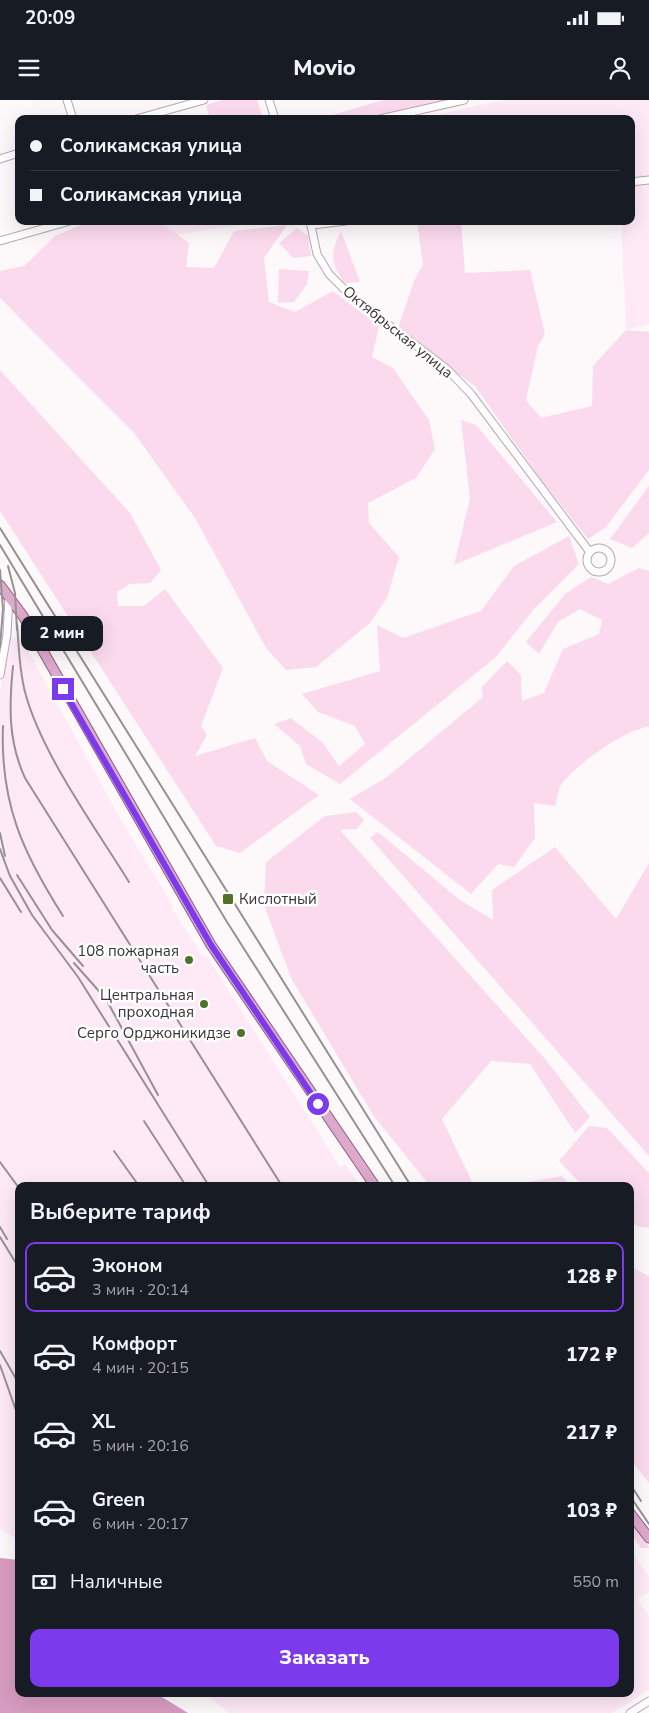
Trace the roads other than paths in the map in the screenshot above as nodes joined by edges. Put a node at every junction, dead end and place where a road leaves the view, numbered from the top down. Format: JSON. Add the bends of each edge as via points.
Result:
{"nodes":[{"id":1,"x":67,"y":100,"type":"edge"},
{"id":2,"x":204,"y":100,"type":"edge"},
{"id":3,"x":269,"y":100,"type":"edge"},
{"id":4,"x":464,"y":100,"type":"edge"},
{"id":5,"x":72,"y":115,"type":"edge"},
{"id":6,"x":150,"y":115,"type":"edge"},
{"id":7,"x":274,"y":115,"type":"edge"},
{"id":8,"x":398,"y":115,"type":"edge"},
{"id":9,"x":15,"y":154,"type":"edge"},
{"id":10,"x":0,"y":158,"type":"edge"},
{"id":11,"x":649,"y":180,"type":"edge"},
{"id":12,"x":635,"y":182,"type":"edge"},
{"id":13,"x":57,"y":225,"type":"edge"},
{"id":14,"x":311,"y":225,"type":"edge"},
{"id":15,"x":0,"y":242,"type":"edge"},
{"id":16,"x":589,"y":551,"type":"dead end"},
{"id":17,"x":0,"y":584,"type":"edge"},
{"id":18,"x":9,"y":596,"type":"junction"},
{"id":19,"x":0,"y":675,"type":"edge"},
{"id":20,"x":372,"y":1182,"type":"edge"},
{"id":21,"x":634,"y":1518,"type":"edge"},
{"id":22,"x":649,"y":1538,"type":"edge"},
{"id":23,"x":649,"y":1701,"type":"edge"},
{"id":24,"x":630,"y":1713,"type":"edge"}],
"edges":[{"from":1,"to":5,"type":"street"},
{"from":2,"to":6,"type":"street"},
{"from":3,"to":7,"type":"street"},
{"from":4,"to":8,"type":"street"},
{"from":9,"to":10,"type":"street"},
{"from":11,"to":12,"type":"street"},
{"from":13,"to":15,"type":"street"},
{"from":14,"to":16,"type":"street","name":"Октябрьская улица","via":[[317,254],[329,274],[352,297],[447,369],[471,394]]},
{"from":17,"to":18,"type":"main road"},
{"from":18,"to":19,"type":"street"},
{"from":18,"to":20,"type":"main road","via":[[211,945]]},
{"from":21,"to":22,"type":"main road"},
{"from":23,"to":24,"type":"street"}]}
